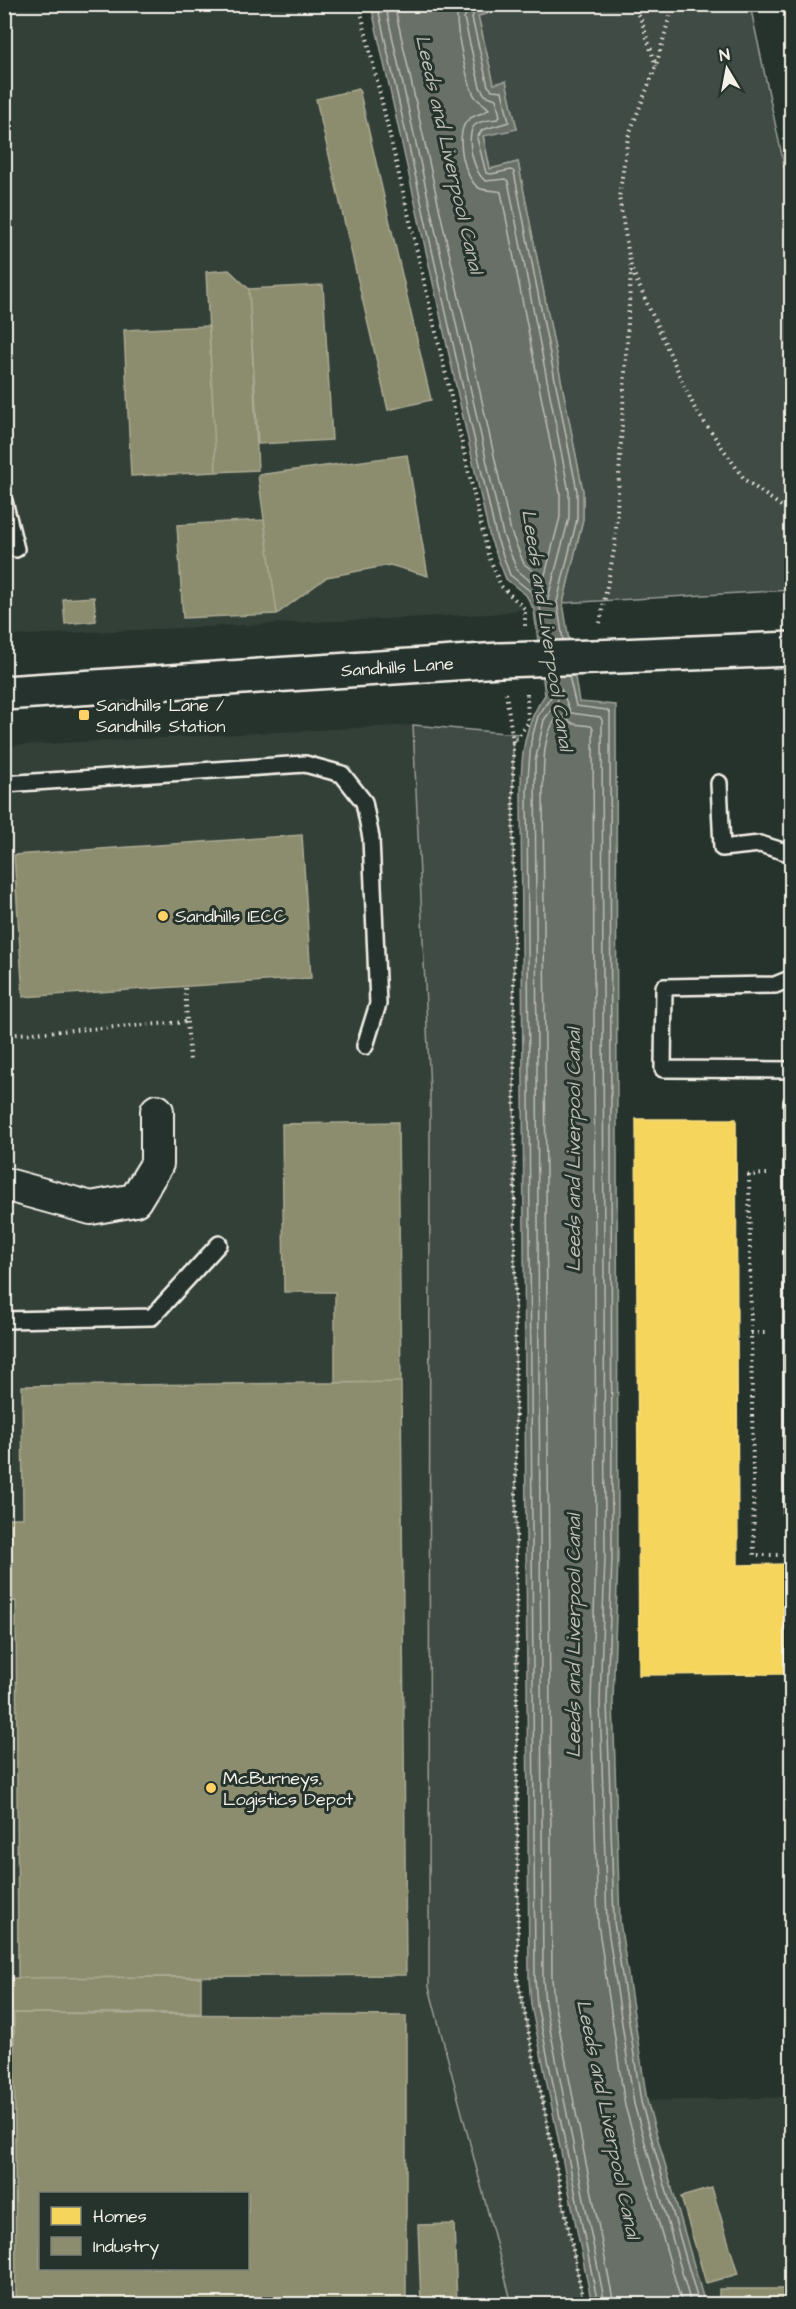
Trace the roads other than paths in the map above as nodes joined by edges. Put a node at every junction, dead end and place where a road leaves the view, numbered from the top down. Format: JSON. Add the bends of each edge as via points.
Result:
{"nodes":[{"id":1,"x":4,"y":501,"type":"edge"},
{"id":2,"x":16,"y":549,"type":"dead end"},
{"id":3,"x":787,"y":649,"type":"edge"},
{"id":4,"x":4,"y":693,"type":"edge"},
{"id":5,"x":719,"y":783,"type":"dead end"},
{"id":6,"x":4,"y":784,"type":"edge"},
{"id":7,"x":792,"y":854,"type":"edge"},
{"id":8,"x":792,"y":978,"type":"edge"},
{"id":9,"x":365,"y":1046,"type":"dead end"},
{"id":10,"x":792,"y":1070,"type":"edge"},
{"id":11,"x":792,"y":1102,"type":"edge"},
{"id":12,"x":157,"y":1111,"type":"dead end"},
{"id":13,"x":790,"y":1174,"type":"edge"},
{"id":14,"x":4,"y":1184,"type":"edge"},
{"id":15,"x":219,"y":1244,"type":"dead end"},
{"id":16,"x":4,"y":1320,"type":"edge"},
{"id":17,"x":792,"y":1513,"type":"edge"}],
"edges":[{"from":1,"to":2,"type":"lane"},
{"from":3,"to":4,"type":"main road","name":"Sandhills Lane","bridge":true,"via":[[500,660]]},
{"from":5,"to":7,"type":"lane","via":[[722,848],[760,844]]},
{"from":6,"to":9,"type":"lane","via":[[305,764],[342,774],[364,802],[371,838],[378,1004]]},
{"from":8,"to":10,"type":"lane","via":[[775,985],[664,987],[663,1069]]},
{"from":11,"to":13,"type":"lane"},
{"from":12,"to":14,"type":"street","via":[[157,1164],[135,1200],[91,1208]]},
{"from":13,"to":17,"type":"lane"},
{"from":15,"to":16,"type":"lane","via":[[152,1317]]}]}
